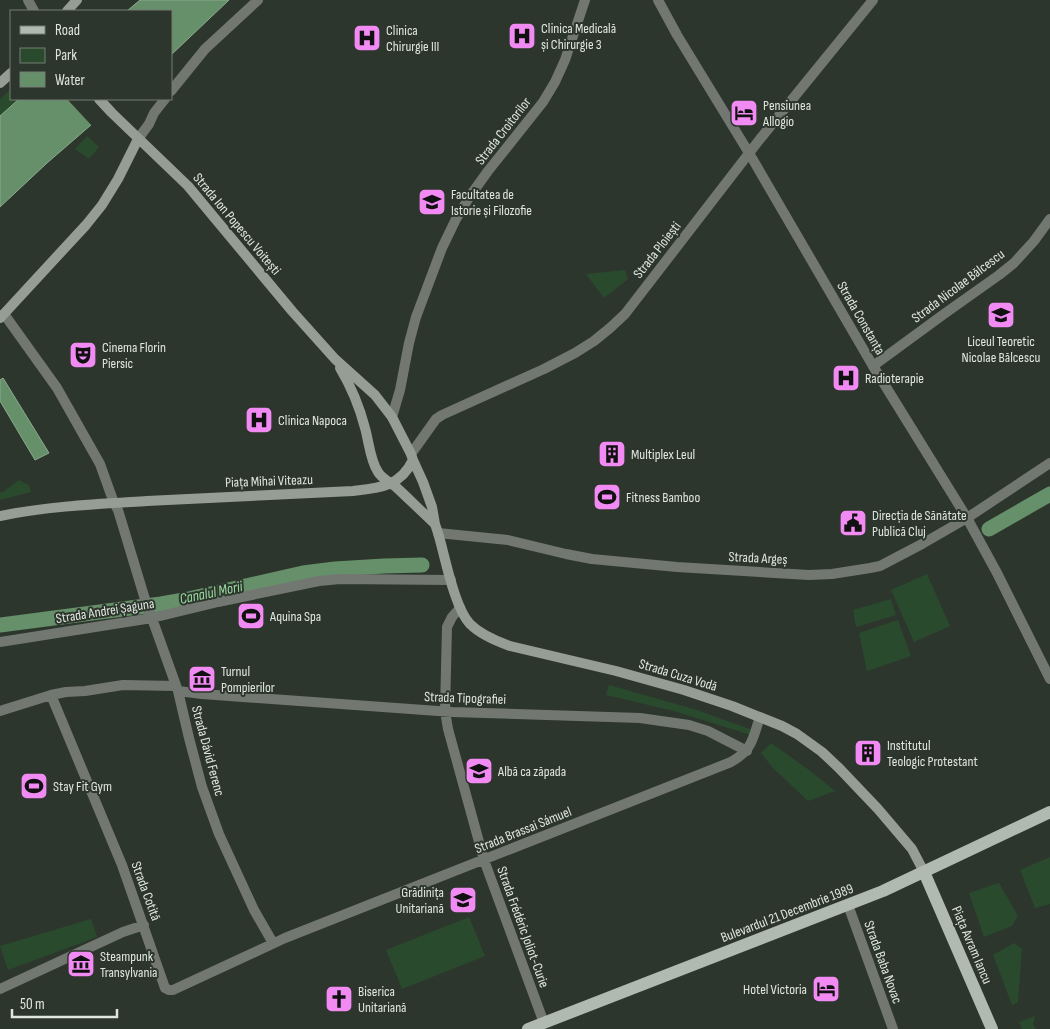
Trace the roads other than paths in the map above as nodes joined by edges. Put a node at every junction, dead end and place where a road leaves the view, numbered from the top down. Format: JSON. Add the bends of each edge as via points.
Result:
{"nodes":[{"id":1,"x":77,"y":0,"type":"edge"},
{"id":2,"x":258,"y":0,"type":"edge"},
{"id":3,"x":585,"y":0,"type":"edge"},
{"id":4,"x":658,"y":0,"type":"edge"},
{"id":5,"x":873,"y":0,"type":"edge"},
{"id":6,"x":68,"y":10,"type":"edge"},
{"id":7,"x":10,"y":74,"type":"edge"},
{"id":8,"x":0,"y":83,"type":"edge"},
{"id":9,"x":172,"y":90,"type":"edge"},
{"id":10,"x":100,"y":100,"type":"edge"},
{"id":11,"x":164,"y":100,"type":"edge"},
{"id":12,"x":138,"y":139,"type":"junction"},
{"id":13,"x":750,"y":153,"type":"junction"},
{"id":14,"x":1050,"y":219,"type":"edge"},
{"id":15,"x":2,"y":316,"type":"edge"},
{"id":16,"x":335,"y":359,"type":"junction"},
{"id":17,"x":873,"y":366,"type":"junction"},
{"id":18,"x":392,"y":417,"type":"junction"},
{"id":19,"x":412,"y":457,"type":"junction"},
{"id":20,"x":1050,"y":463,"type":"edge"},
{"id":21,"x":392,"y":483,"type":"junction"},
{"id":22,"x":114,"y":503,"type":"junction"},
{"id":23,"x":0,"y":516,"type":"edge"},
{"id":24,"x":967,"y":518,"type":"junction"},
{"id":25,"x":437,"y":529,"type":"junction"},
{"id":26,"x":451,"y":580,"type":"junction"},
{"id":27,"x":460,"y":608,"type":"junction"},
{"id":28,"x":152,"y":616,"type":"junction"},
{"id":29,"x":0,"y":642,"type":"edge"},
{"id":30,"x":1050,"y":679,"type":"edge"},
{"id":31,"x":177,"y":688,"type":"junction"},
{"id":32,"x":52,"y":695,"type":"junction"},
{"id":33,"x":0,"y":711,"type":"edge"},
{"id":34,"x":445,"y":711,"type":"junction"},
{"id":35,"x":760,"y":717,"type":"junction"},
{"id":36,"x":746,"y":751,"type":"junction"},
{"id":37,"x":1050,"y":812,"type":"edge"},
{"id":38,"x":484,"y":860,"type":"junction"},
{"id":39,"x":924,"y":872,"type":"junction"},
{"id":40,"x":848,"y":905,"type":"junction"},
{"id":41,"x":144,"y":925,"type":"junction"},
{"id":42,"x":273,"y":943,"type":"junction"},
{"id":43,"x":0,"y":989,"type":"edge"},
{"id":44,"x":544,"y":1023,"type":"junction"},
{"id":45,"x":528,"y":1029,"type":"edge"},
{"id":46,"x":892,"y":1029,"type":"edge"},
{"id":47,"x":992,"y":1029,"type":"edge"}],
"edges":[{"from":1,"to":6,"type":"main road"},
{"from":2,"to":9,"type":"street","via":[[205,49]]},
{"from":3,"to":18,"type":"street","name":"Strada Croitorilor","via":[[556,82],[470,196],[442,248],[416,317]]},
{"from":4,"to":13,"type":"street","name":"Strada Constanța"},
{"from":5,"to":13,"type":"street","name":"Strada Ploiești"},
{"from":7,"to":8,"type":"main road"},
{"from":10,"to":12,"type":"main road","name":"Strada Ion Popescu Voitești"},
{"from":11,"to":12,"type":"street"},
{"from":12,"to":15,"type":"main road","via":[[102,205]]},
{"from":12,"to":16,"type":"main road","name":"Strada Ion Popescu Voitești","via":[[188,186]]},
{"from":13,"to":17,"type":"street","name":"Strada Constanța"},
{"from":13,"to":19,"type":"street","name":"Strada Ploiești","via":[[625,314],[610,328],[594,341],[544,369],[442,415],[431,425]]},
{"from":14,"to":17,"type":"street","name":"Strada Nicolae Bălcescu","via":[[1014,263]]},
{"from":15,"to":22,"type":"street","via":[[57,388],[100,464]]},
{"from":16,"to":18,"type":"main road","name":"Strada Ion Popescu Voitești","via":[[375,395]]},
{"from":16,"to":21,"type":"main road","name":"Strada Ion Popescu Voitești","via":[[353,391],[378,473]]},
{"from":17,"to":24,"type":"street","name":"Strada Constanța"},
{"from":18,"to":19,"type":"main road","name":"Strada Ion Popescu Voitești"},
{"from":19,"to":21,"type":"main road","name":"Piața Mihai Viteazu","via":[[404,475]]},
{"from":19,"to":25,"type":"main road","name":"Strada Cuza Vodă"},
{"from":20,"to":24,"type":"street","name":"Strada Argeș"},
{"from":21,"to":22,"type":"main road","name":"Piața Mihai Viteazu","via":[[369,490]]},
{"from":21,"to":25,"type":"main road"},
{"from":22,"to":23,"type":"main road","name":"Piața Mihai Viteazu"},
{"from":22,"to":28,"type":"street","name":"Strada Dávid Ferenc"},
{"from":24,"to":25,"type":"street","name":"Strada Argeș","via":[[880,566],[832,574],[677,567],[592,559],[508,540]]},
{"from":24,"to":30,"type":"street","name":"Strada Constanța"},
{"from":25,"to":26,"type":"main road","name":"Strada Cuza Vodă"},
{"from":26,"to":27,"type":"main road","name":"Strada Cuza Vodă"},
{"from":26,"to":28,"type":"street","name":"Strada Andrei Șaguna","via":[[319,581]]},
{"from":27,"to":34,"type":"street","name":"Strada Frédéric Joliot-Curie","via":[[447,627]]},
{"from":27,"to":35,"type":"main road","name":"Strada Cuza Vodă","via":[[469,623],[499,642],[676,688]]},
{"from":28,"to":29,"type":"street","name":"Strada Andrei Șaguna"},
{"from":28,"to":31,"type":"street","name":"Strada Dávid Ferenc"},
{"from":31,"to":32,"type":"street","name":"Strada Tipografiei","via":[[123,685]]},
{"from":31,"to":34,"type":"street","name":"Strada Tipografiei","via":[[202,694]]},
{"from":31,"to":42,"type":"street","name":"Strada Dávid Ferenc","via":[[202,786],[219,834]]},
{"from":32,"to":33,"type":"street","name":"Strada Tipografiei"},
{"from":32,"to":41,"type":"street","name":"Strada Cotită"},
{"from":34,"to":36,"type":"street","name":"Strada Tipografiei","via":[[640,718],[690,725]]},
{"from":34,"to":38,"type":"street","name":"Strada Frédéric Joliot-Curie"},
{"from":35,"to":36,"type":"street"},
{"from":35,"to":39,"type":"main road","name":"Strada Cuza Vodă","via":[[797,734],[839,768],[912,849]]},
{"from":36,"to":38,"type":"street","name":"Strada Brassai Sámuel","via":[[731,762]]},
{"from":37,"to":39,"type":"main road","name":"Bulevardul 21 Decembrie 1989"},
{"from":38,"to":42,"type":"street","name":"Strada Brassai Sámuel"},
{"from":38,"to":44,"type":"street","name":"Strada Frédéric Joliot-Curie"},
{"from":39,"to":40,"type":"main road","name":"Bulevardul 21 Decembrie 1989"},
{"from":39,"to":47,"type":"main road","name":"Piața Avram Iancu"},
{"from":40,"to":44,"type":"main road","name":"Bulevardul 21 Decembrie 1989"},
{"from":40,"to":46,"type":"street","name":"Strada Baba Novac"},
{"from":41,"to":42,"type":"street","name":"Strada Cotită","via":[[165,988],[169,990]]},
{"from":41,"to":43,"type":"street"},
{"from":44,"to":45,"type":"main road","name":"Bulevardul 21 Decembrie 1989"}]}
